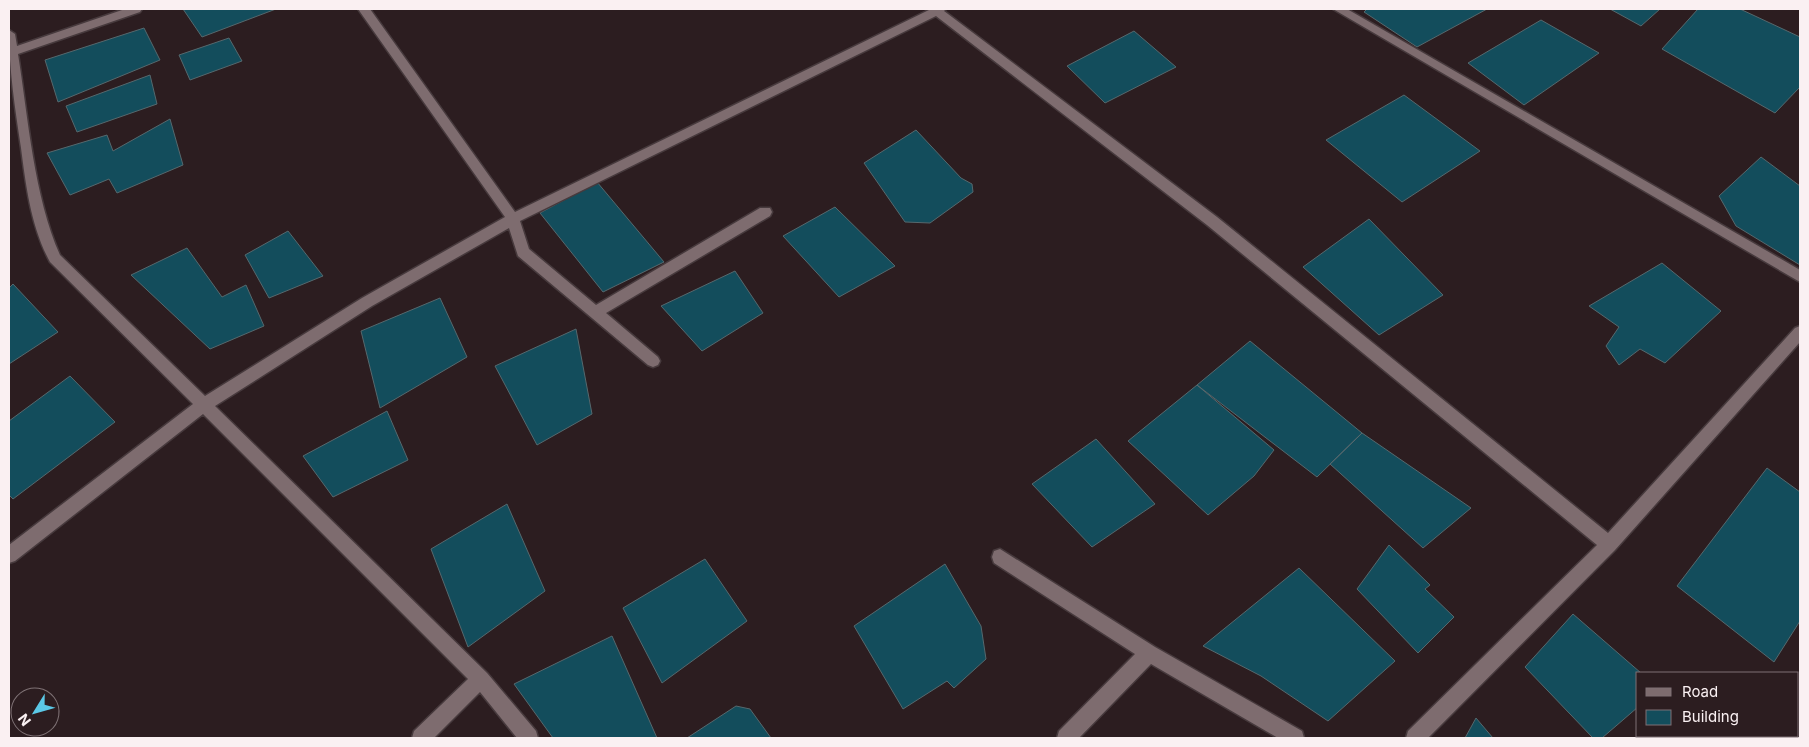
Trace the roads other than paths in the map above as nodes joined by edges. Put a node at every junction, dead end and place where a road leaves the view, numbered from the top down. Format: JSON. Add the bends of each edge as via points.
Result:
{"nodes":[{"id":1,"x":136,"y":9,"type":"edge"},
{"id":2,"x":364,"y":9,"type":"edge"},
{"id":3,"x":1339,"y":9,"type":"edge"},
{"id":4,"x":938,"y":10,"type":"edge"},
{"id":5,"x":9,"y":34,"type":"edge"},
{"id":6,"x":10,"y":53,"type":"edge"},
{"id":7,"x":765,"y":212,"type":"dead end"},
{"id":8,"x":513,"y":219,"type":"junction"},
{"id":9,"x":1800,"y":277,"type":"edge"},
{"id":10,"x":595,"y":312,"type":"junction"},
{"id":11,"x":1800,"y":332,"type":"edge"},
{"id":12,"x":653,"y":360,"type":"dead end"},
{"id":13,"x":202,"y":406,"type":"junction"},
{"id":14,"x":1609,"y":544,"type":"junction"},
{"id":15,"x":9,"y":556,"type":"edge"},
{"id":16,"x":1000,"y":557,"type":"dead end"},
{"id":17,"x":1149,"y":653,"type":"junction"},
{"id":18,"x":481,"y":679,"type":"junction"},
{"id":19,"x":422,"y":738,"type":"edge"},
{"id":20,"x":529,"y":738,"type":"edge"},
{"id":21,"x":1066,"y":738,"type":"edge"},
{"id":22,"x":1295,"y":738,"type":"edge"},
{"id":23,"x":1415,"y":738,"type":"edge"}],
"edges":[{"from":1,"to":6,"type":"street"},
{"from":2,"to":8,"type":"street"},
{"from":3,"to":9,"type":"street"},
{"from":4,"to":8,"type":"street"},
{"from":4,"to":14,"type":"street","via":[[1212,221]]},
{"from":5,"to":6,"type":"street"},
{"from":6,"to":13,"type":"street","via":[[32,180],[44,234],[55,258]]},
{"from":7,"to":10,"type":"street"},
{"from":8,"to":10,"type":"street","via":[[523,252]]},
{"from":8,"to":13,"type":"street","via":[[367,302]]},
{"from":10,"to":12,"type":"street"},
{"from":11,"to":14,"type":"street"},
{"from":13,"to":15,"type":"street"},
{"from":13,"to":18,"type":"street"},
{"from":14,"to":23,"type":"street"},
{"from":16,"to":17,"type":"street"},
{"from":17,"to":21,"type":"street"},
{"from":17,"to":22,"type":"street"},
{"from":18,"to":19,"type":"street"},
{"from":18,"to":20,"type":"street"}]}
